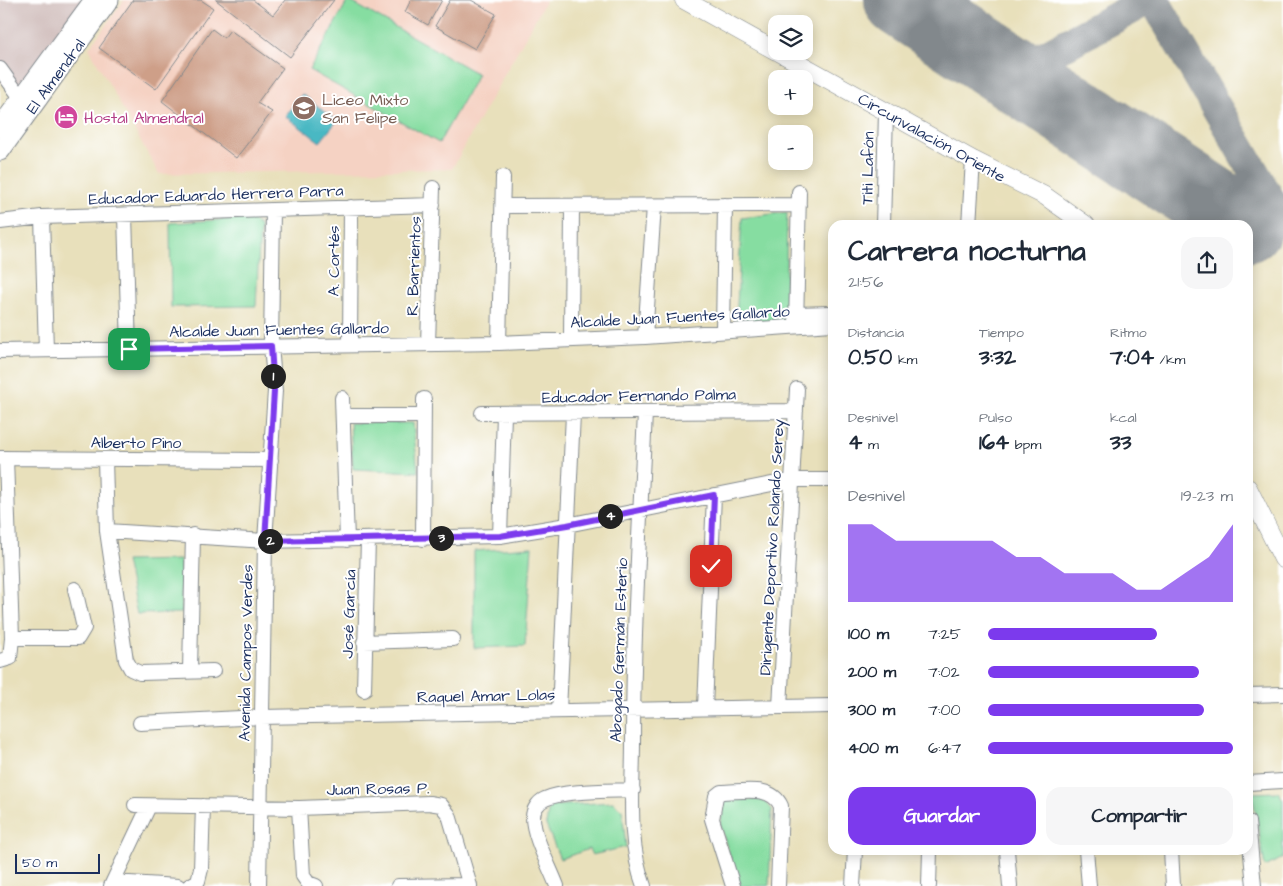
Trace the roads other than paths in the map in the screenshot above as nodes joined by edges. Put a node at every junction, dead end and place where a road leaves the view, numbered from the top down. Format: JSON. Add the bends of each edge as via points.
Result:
{"nodes":[{"id":1,"x":94,"y":0,"type":"edge"},
{"id":2,"x":109,"y":0,"type":"edge"},
{"id":3,"x":684,"y":0,"type":"edge"},
{"id":4,"x":768,"y":47,"type":"edge"},
{"id":5,"x":792,"y":60,"type":"edge"},
{"id":6,"x":0,"y":69,"type":"edge"},
{"id":7,"x":22,"y":98,"type":"junction"},
{"id":8,"x":886,"y":112,"type":"junction"},
{"id":9,"x":0,"y":128,"type":"edge"},
{"id":10,"x":0,"y":152,"type":"edge"},
{"id":11,"x":973,"y":160,"type":"junction"},
{"id":12,"x":503,"y":177,"type":"dead end"},
{"id":13,"x":433,"y":188,"type":"dead end"},
{"id":14,"x":433,"y":205,"type":"junction"},
{"id":15,"x":503,"y":206,"type":"junction"},
{"id":16,"x":572,"y":206,"type":"junction"},
{"id":17,"x":654,"y":206,"type":"junction"},
{"id":18,"x":725,"y":206,"type":"junction"},
{"id":19,"x":351,"y":208,"type":"junction"},
{"id":20,"x":273,"y":210,"type":"junction"},
{"id":21,"x":125,"y":214,"type":"junction"},
{"id":22,"x":42,"y":217,"type":"junction"},
{"id":23,"x":883,"y":220,"type":"edge"},
{"id":24,"x":969,"y":220,"type":"edge"},
{"id":25,"x":1079,"y":220,"type":"edge"},
{"id":26,"x":0,"y":222,"type":"edge"},
{"id":27,"x":828,"y":313,"type":"edge"},
{"id":28,"x":796,"y":320,"type":"junction"},
{"id":29,"x":828,"y":324,"type":"edge"},
{"id":30,"x":724,"y":331,"type":"junction"},
{"id":31,"x":645,"y":337,"type":"junction"},
{"id":32,"x":572,"y":340,"type":"junction"},
{"id":33,"x":499,"y":343,"type":"junction"},
{"id":34,"x":428,"y":344,"type":"junction"},
{"id":35,"x":350,"y":345,"type":"junction"},
{"id":36,"x":271,"y":346,"type":"junction"},
{"id":37,"x":129,"y":349,"type":"junction"},
{"id":38,"x":0,"y":350,"type":"edge"},
{"id":39,"x":46,"y":350,"type":"junction"},
{"id":40,"x":797,"y":389,"type":"dead end"},
{"id":41,"x":342,"y":398,"type":"dead end"},
{"id":42,"x":424,"y":399,"type":"dead end"},
{"id":43,"x":796,"y":411,"type":"junction"},
{"id":44,"x":482,"y":413,"type":"dead end"},
{"id":45,"x":645,"y":413,"type":"junction"},
{"id":46,"x":504,"y":414,"type":"junction"},
{"id":47,"x":573,"y":414,"type":"junction"},
{"id":48,"x":343,"y":416,"type":"junction"},
{"id":49,"x":424,"y":416,"type":"junction"},
{"id":50,"x":3,"y":458,"type":"edge"},
{"id":51,"x":105,"y":459,"type":"junction"},
{"id":52,"x":271,"y":460,"type":"junction"},
{"id":53,"x":792,"y":480,"type":"junction"},
{"id":54,"x":828,"y":480,"type":"edge"},
{"id":55,"x":714,"y":495,"type":"junction"},
{"id":56,"x":1253,"y":498,"type":"edge"},
{"id":57,"x":640,"y":510,"type":"junction"},
{"id":58,"x":567,"y":525,"type":"junction"},
{"id":59,"x":108,"y":532,"type":"junction"},
{"id":60,"x":194,"y":535,"type":"junction"},
{"id":61,"x":500,"y":536,"type":"junction"},
{"id":62,"x":368,"y":539,"type":"junction"},
{"id":63,"x":423,"y":539,"type":"junction"},
{"id":64,"x":347,"y":540,"type":"junction"},
{"id":65,"x":265,"y":541,"type":"junction"},
{"id":66,"x":1283,"y":559,"type":"edge"},
{"id":67,"x":75,"y":589,"type":"dead end"},
{"id":68,"x":12,"y":638,"type":"junction"},
{"id":69,"x":453,"y":639,"type":"dead end"},
{"id":70,"x":364,"y":642,"type":"junction"},
{"id":71,"x":4,"y":661,"type":"edge"},
{"id":72,"x":190,"y":670,"type":"junction"},
{"id":73,"x":213,"y":671,"type":"dead end"},
{"id":74,"x":364,"y":690,"type":"dead end"},
{"id":75,"x":1253,"y":693,"type":"edge"},
{"id":76,"x":1283,"y":694,"type":"edge"},
{"id":77,"x":828,"y":706,"type":"edge"},
{"id":78,"x":780,"y":707,"type":"junction"},
{"id":79,"x":705,"y":708,"type":"junction"},
{"id":80,"x":633,"y":710,"type":"junction"},
{"id":81,"x":559,"y":711,"type":"junction"},
{"id":82,"x":261,"y":717,"type":"junction"},
{"id":83,"x":140,"y":723,"type":"dead end"},
{"id":84,"x":1283,"y":781,"type":"edge"},
{"id":85,"x":1253,"y":783,"type":"edge"},
{"id":86,"x":633,"y":790,"type":"junction"},
{"id":87,"x":203,"y":806,"type":"junction"},
{"id":88,"x":260,"y":807,"type":"junction"},
{"id":89,"x":299,"y":808,"type":"junction"},
{"id":90,"x":855,"y":855,"type":"edge"},
{"id":91,"x":930,"y":855,"type":"edge"},
{"id":92,"x":1007,"y":855,"type":"edge"},
{"id":93,"x":1086,"y":855,"type":"edge"},
{"id":94,"x":1171,"y":855,"type":"edge"},
{"id":95,"x":1251,"y":855,"type":"edge"},
{"id":96,"x":112,"y":884,"type":"edge"},
{"id":97,"x":178,"y":886,"type":"edge"},
{"id":98,"x":189,"y":886,"type":"edge"},
{"id":99,"x":259,"y":886,"type":"edge"},
{"id":100,"x":316,"y":886,"type":"edge"},
{"id":101,"x":398,"y":886,"type":"edge"},
{"id":102,"x":470,"y":886,"type":"edge"},
{"id":103,"x":557,"y":886,"type":"edge"},
{"id":104,"x":644,"y":886,"type":"edge"},
{"id":105,"x":733,"y":886,"type":"edge"},
{"id":106,"x":778,"y":886,"type":"edge"},
{"id":107,"x":853,"y":886,"type":"edge"},
{"id":108,"x":929,"y":886,"type":"edge"},
{"id":109,"x":1010,"y":886,"type":"edge"},
{"id":110,"x":1089,"y":886,"type":"edge"},
{"id":111,"x":1173,"y":886,"type":"edge"},
{"id":112,"x":1254,"y":886,"type":"edge"}],
"edges":[{"from":1,"to":7,"type":"main road","name":"El Almendral"},
{"from":2,"to":10,"type":"main road","name":"El Almendral"},
{"from":3,"to":4,"type":"street","name":"Circunvalación Oriente"},
{"from":5,"to":8,"type":"street","name":"Circunvalación Oriente"},
{"from":6,"to":7,"type":"street"},
{"from":7,"to":9,"type":"main road","name":"El Almendral"},
{"from":8,"to":11,"type":"street","name":"Circunvalación Oriente"},
{"from":8,"to":23,"type":"street","name":"Titi Lafón"},
{"from":11,"to":24,"type":"street"},
{"from":11,"to":25,"type":"street","name":"Circunvalación Oriente","via":[[1045,196]]},
{"from":12,"to":15,"type":"street"},
{"from":13,"to":14,"type":"street","name":"R. Barrientos"},
{"from":14,"to":19,"type":"street","name":"Educador Eduardo Herrera Parra"},
{"from":14,"to":34,"type":"street","name":"R. Barrientos"},
{"from":15,"to":16,"type":"street"},
{"from":15,"to":33,"type":"street"},
{"from":16,"to":17,"type":"street"},
{"from":16,"to":32,"type":"street"},
{"from":17,"to":18,"type":"street"},
{"from":17,"to":31,"type":"street"},
{"from":18,"to":28,"type":"street","via":[[799,199]]},
{"from":18,"to":30,"type":"street"},
{"from":19,"to":20,"type":"street","name":"Educador Eduardo Herrera Parra"},
{"from":19,"to":35,"type":"street","name":"A. Cortés"},
{"from":20,"to":21,"type":"street","name":"Educador Eduardo Herrera Parra"},
{"from":20,"to":36,"type":"street","name":"Avenida Campos Verdes"},
{"from":21,"to":22,"type":"street","name":"Educador Eduardo Herrera Parra"},
{"from":21,"to":37,"type":"street"},
{"from":22,"to":26,"type":"street","name":"Educador Eduardo Herrera Parra"},
{"from":22,"to":39,"type":"street"},
{"from":27,"to":28,"type":"street","name":"Alcalde Juan Fuentes Gallardo"},
{"from":28,"to":29,"type":"street","name":"Alcalde Juan Fuentes Gallardo"},
{"from":28,"to":30,"type":"street","name":"Alcalde Juan Fuentes Gallardo"},
{"from":30,"to":31,"type":"street","name":"Alcalde Juan Fuentes Gallardo"},
{"from":31,"to":32,"type":"street","name":"Alcalde Juan Fuentes Gallardo"},
{"from":32,"to":33,"type":"street","name":"Alcalde Juan Fuentes Gallardo"},
{"from":33,"to":34,"type":"street","name":"Alcalde Juan Fuentes Gallardo"},
{"from":34,"to":35,"type":"street","name":"Alcalde Juan Fuentes Gallardo"},
{"from":35,"to":36,"type":"street","name":"Alcalde Juan Fuentes Gallardo"},
{"from":36,"to":37,"type":"street","name":"Alcalde Juan Fuentes Gallardo"},
{"from":36,"to":52,"type":"street","name":"Avenida Campos Verdes","via":[[274,391]]},
{"from":37,"to":39,"type":"street","name":"Alcalde Juan Fuentes Gallardo"},
{"from":38,"to":39,"type":"street","name":"Alcalde Juan Fuentes Gallardo"},
{"from":40,"to":43,"type":"street","name":"Dirigente Deportivo Rolando Serey"},
{"from":41,"to":48,"type":"street"},
{"from":42,"to":49,"type":"street"},
{"from":43,"to":45,"type":"street","name":"Educador Fernando Palma"},
{"from":43,"to":53,"type":"street","name":"Dirigente Deportivo Rolando Serey"},
{"from":44,"to":46,"type":"street","name":"Educador Fernando Palma"},
{"from":45,"to":47,"type":"street","name":"Educador Fernando Palma"},
{"from":45,"to":57,"type":"street","name":"Abogado Germán Esterio"},
{"from":46,"to":47,"type":"street","name":"Educador Fernando Palma"},
{"from":46,"to":61,"type":"street"},
{"from":47,"to":58,"type":"street"},
{"from":48,"to":49,"type":"street"},
{"from":48,"to":64,"type":"street"},
{"from":49,"to":63,"type":"street"},
{"from":50,"to":51,"type":"street","name":"Alberto Pino"},
{"from":50,"to":68,"type":"street"},
{"from":51,"to":52,"type":"street","name":"Alberto Pino"},
{"from":51,"to":59,"type":"street"},
{"from":52,"to":65,"type":"street","name":"Avenida Campos Verdes"},
{"from":53,"to":54,"type":"street"},
{"from":53,"to":55,"type":"street"},
{"from":53,"to":78,"type":"street","name":"Dirigente Deportivo Rolando Serey"},
{"from":55,"to":57,"type":"street"},
{"from":55,"to":79,"type":"street"},
{"from":56,"to":66,"type":"street"},
{"from":57,"to":58,"type":"street"},
{"from":57,"to":80,"type":"street","name":"Abogado Germán Esterio"},
{"from":58,"to":61,"type":"street"},
{"from":58,"to":81,"type":"street"},
{"from":59,"to":60,"type":"street"},
{"from":59,"to":72,"type":"street","via":[[126,660],[140,673]]},
{"from":60,"to":65,"type":"street"},
{"from":60,"to":72,"type":"street"},
{"from":61,"to":63,"type":"street"},
{"from":62,"to":63,"type":"street"},
{"from":62,"to":64,"type":"street"},
{"from":62,"to":70,"type":"street","name":"José García"},
{"from":64,"to":65,"type":"street"},
{"from":65,"to":82,"type":"street","name":"Avenida Campos Verdes"},
{"from":67,"to":68,"type":"street","via":[[84,628],[78,638]]},
{"from":68,"to":71,"type":"street","via":[[11,655]]},
{"from":69,"to":70,"type":"street"},
{"from":70,"to":74,"type":"street","name":"José García"},
{"from":72,"to":73,"type":"street"},
{"from":75,"to":76,"type":"street"},
{"from":77,"to":78,"type":"street","name":"Raquel Amar Lolas"},
{"from":78,"to":79,"type":"street","name":"Raquel Amar Lolas"},
{"from":79,"to":80,"type":"street","name":"Raquel Amar Lolas"},
{"from":80,"to":81,"type":"street","name":"Raquel Amar Lolas"},
{"from":80,"to":86,"type":"street","name":"Abogado Germán Esterio"},
{"from":81,"to":82,"type":"street","name":"Raquel Amar Lolas"},
{"from":82,"to":83,"type":"street","name":"Raquel Amar Lolas"},
{"from":82,"to":88,"type":"street","name":"Avenida Campos Verdes"},
{"from":84,"to":85,"type":"street"},
{"from":86,"to":103,"type":"street","via":[[558,796],[545,799],[536,806],[533,817]]},
{"from":86,"to":104,"type":"street","name":"Abogado Germán Esterio","via":[[633,841],[636,865]]},
{"from":87,"to":88,"type":"street","name":"Juan Rosas P."},
{"from":87,"to":96,"type":"street","name":"Juan Rosas P.","via":[[142,805]]},
{"from":87,"to":98,"type":"street","via":[[201,869],[198,881]]},
{"from":88,"to":89,"type":"street","name":"Juan Rosas P."},
{"from":88,"to":99,"type":"street","name":"Avenida Campos Verdes"},
{"from":89,"to":100,"type":"street","via":[[303,876]]},
{"from":89,"to":102,"type":"street","name":"Juan Rosas P.","via":[[441,805],[449,815]]},
{"from":90,"to":107,"type":"street"},
{"from":91,"to":108,"type":"street"},
{"from":92,"to":109,"type":"street"},
{"from":93,"to":110,"type":"street"},
{"from":94,"to":111,"type":"street"},
{"from":95,"to":112,"type":"street"},
{"from":96,"to":97,"type":"street"},
{"from":101,"to":102,"type":"street"},
{"from":105,"to":106,"type":"street","via":[[712,819],[716,796],[721,792],[769,792],[777,797],[781,806]]}]}
